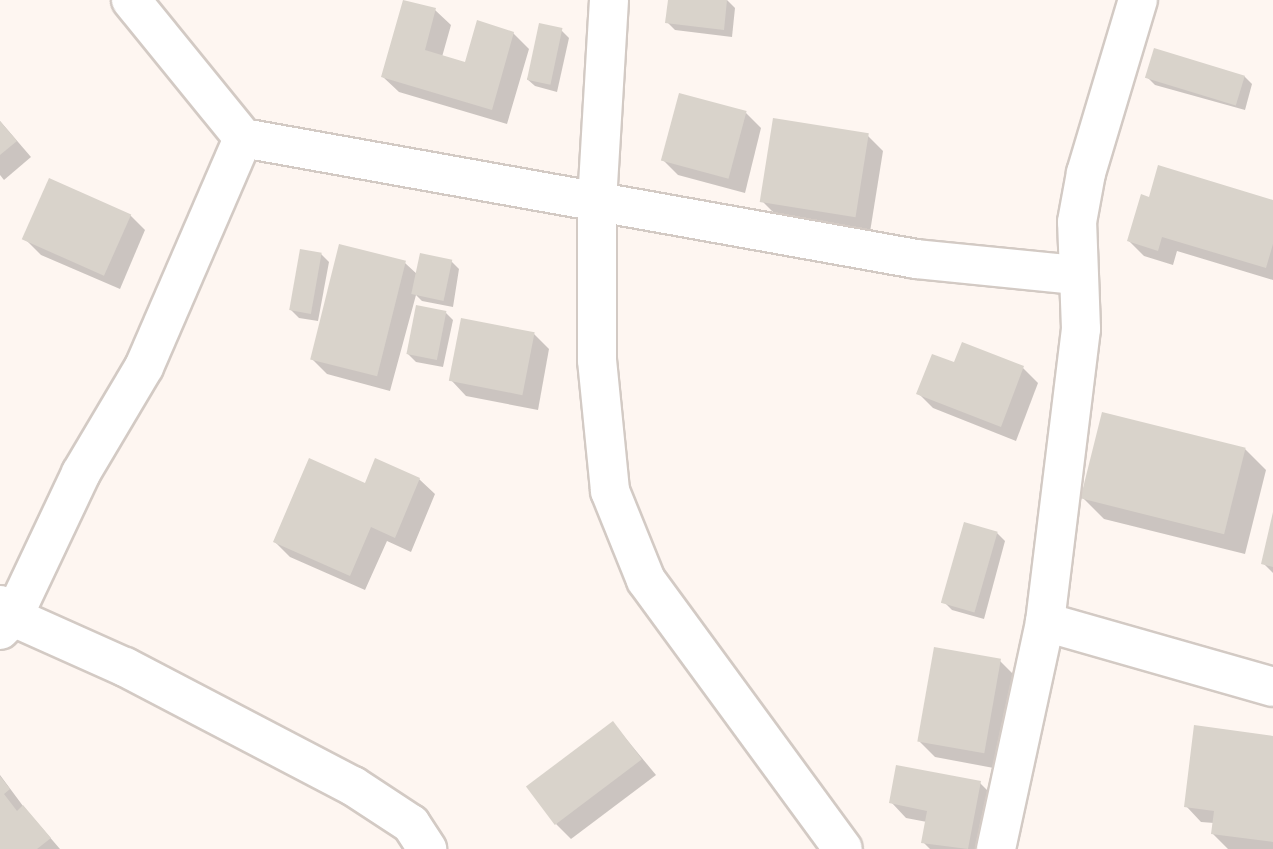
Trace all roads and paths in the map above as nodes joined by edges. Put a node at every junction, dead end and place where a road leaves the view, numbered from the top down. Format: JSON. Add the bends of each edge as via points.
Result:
{"nodes":[{"id":1,"x":131,"y":0,"type":"edge"},
{"id":2,"x":609,"y":0,"type":"edge"},
{"id":3,"x":1138,"y":0,"type":"edge"},
{"id":4,"x":243,"y":138,"type":"junction"},
{"id":5,"x":597,"y":203,"type":"junction"},
{"id":6,"x":1077,"y":275,"type":"junction"},
{"id":7,"x":4,"y":617,"type":"edge"},
{"id":8,"x":1045,"y":622,"type":"junction"},
{"id":9,"x":1273,"y":687,"type":"edge"},
{"id":10,"x":427,"y":849,"type":"edge"},
{"id":11,"x":842,"y":849,"type":"edge"},
{"id":12,"x":996,"y":849,"type":"edge"}],
"edges":[{"from":1,"to":4,"type":"street"},
{"from":2,"to":5,"type":"street"},
{"from":3,"to":6,"type":"street","via":[[1086,173],[1077,222]]},
{"from":4,"to":5,"type":"street"},
{"from":4,"to":7,"type":"street","via":[[144,367]]},
{"from":5,"to":6,"type":"street","via":[[916,259]]},
{"from":5,"to":11,"type":"street","via":[[597,360],[610,491],[646,580]]},
{"from":6,"to":8,"type":"street","via":[[1081,329]]},
{"from":7,"to":10,"type":"street","via":[[125,667],[353,786],[411,824]]},
{"from":8,"to":9,"type":"street"},
{"from":8,"to":12,"type":"street"}]}
